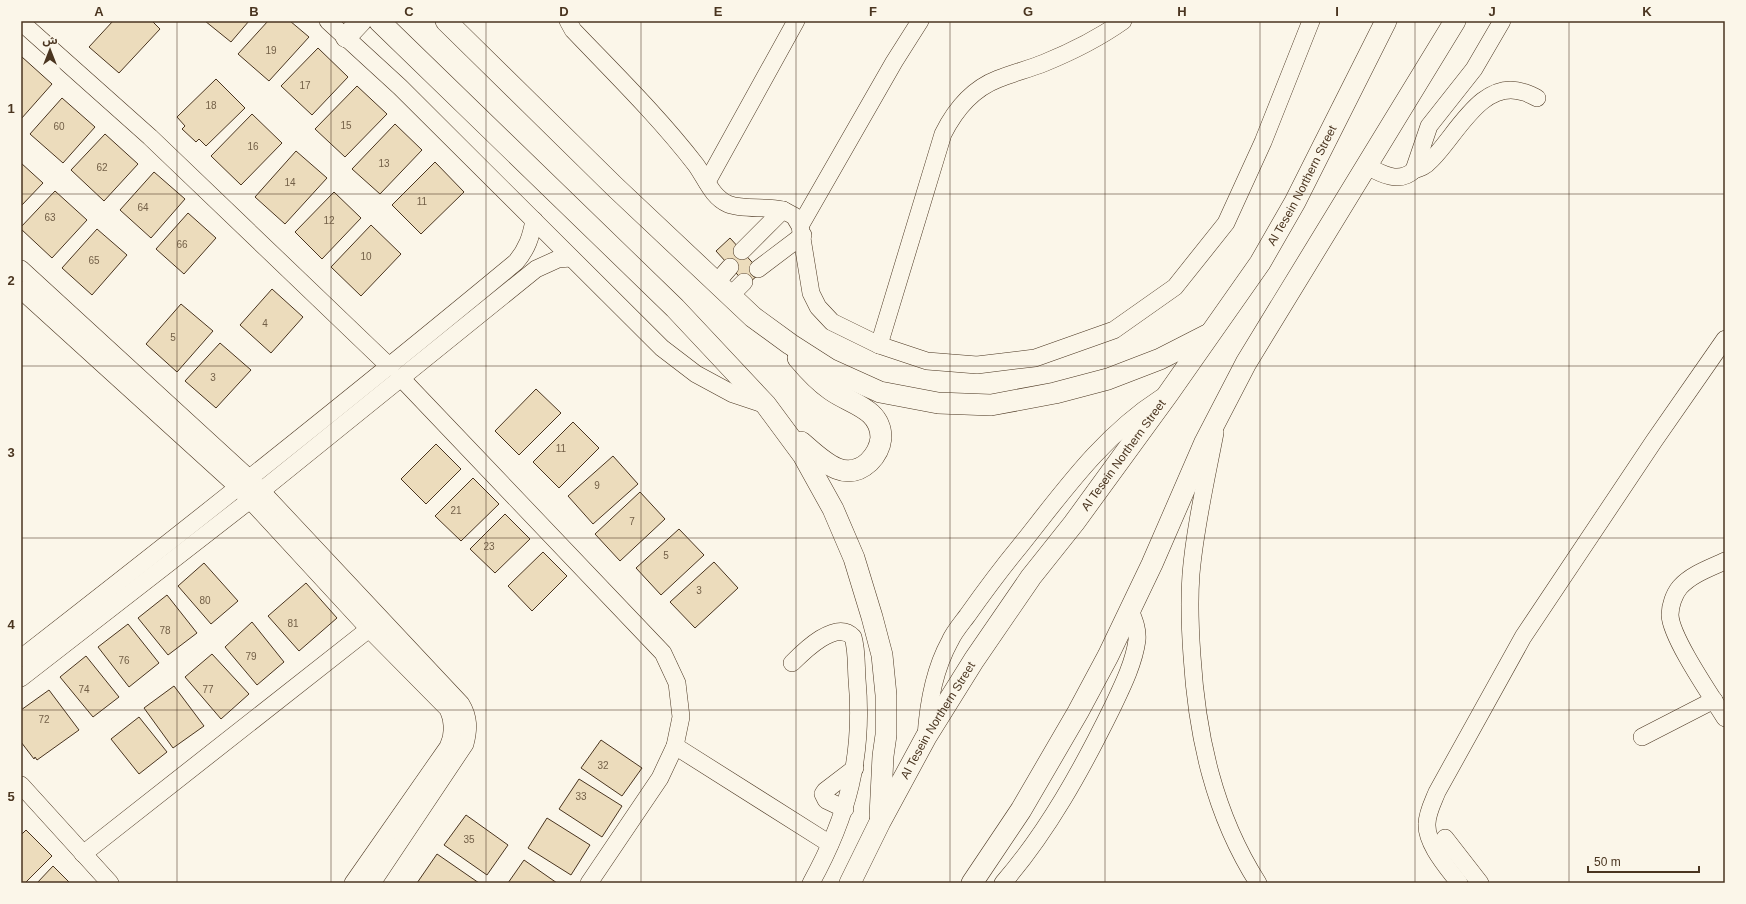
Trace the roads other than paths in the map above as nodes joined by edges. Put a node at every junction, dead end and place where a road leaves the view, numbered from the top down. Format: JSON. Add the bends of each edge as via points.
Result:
{"nodes":[{"id":1,"x":328,"y":21,"type":"edge"},
{"id":2,"x":361,"y":21,"type":"edge"},
{"id":3,"x":379,"y":21,"type":"edge"},
{"id":4,"x":568,"y":21,"type":"edge"},
{"id":5,"x":796,"y":21,"type":"edge"},
{"id":6,"x":920,"y":21,"type":"edge"},
{"id":7,"x":1123,"y":21,"type":"edge"},
{"id":8,"x":1311,"y":21,"type":"edge"},
{"id":9,"x":1386,"y":21,"type":"edge"},
{"id":10,"x":1455,"y":21,"type":"edge"},
{"id":11,"x":1502,"y":21,"type":"edge"},
{"id":12,"x":21,"y":22,"type":"edge"},
{"id":13,"x":452,"y":26,"type":"edge"},
{"id":14,"x":346,"y":38,"type":"junction"},
{"id":15,"x":1537,"y":98,"type":"dead end"},
{"id":16,"x":1367,"y":166,"type":"junction"},
{"id":17,"x":1414,"y":170,"type":"junction"},
{"id":18,"x":707,"y":182,"type":"junction"},
{"id":19,"x":783,"y":210,"type":"junction"},
{"id":20,"x":534,"y":220,"type":"junction"},
{"id":21,"x":801,"y":230,"type":"junction"},
{"id":22,"x":742,"y":251,"type":"dead end"},
{"id":23,"x":572,"y":258,"type":"junction"},
{"id":24,"x":21,"y":269,"type":"edge"},
{"id":25,"x":758,"y":269,"type":"dead end"},
{"id":26,"x":21,"y":290,"type":"edge"},
{"id":27,"x":1209,"y":334,"type":"junction"},
{"id":28,"x":1725,"y":339,"type":"edge"},
{"id":29,"x":790,"y":344,"type":"junction"},
{"id":30,"x":879,"y":346,"type":"junction"},
{"id":31,"x":396,"y":372,"type":"junction"},
{"id":32,"x":1168,"y":394,"type":"junction"},
{"id":33,"x":766,"y":405,"type":"junction"},
{"id":34,"x":1217,"y":418,"type":"junction"},
{"id":35,"x":785,"y":429,"type":"junction"},
{"id":36,"x":250,"y":489,"type":"junction"},
{"id":37,"x":1725,"y":561,"type":"edge"},
{"id":38,"x":1130,"y":610,"type":"junction"},
{"id":39,"x":369,"y":629,"type":"junction"},
{"id":40,"x":21,"y":658,"type":"edge"},
{"id":41,"x":792,"y":663,"type":"dead end"},
{"id":42,"x":21,"y":678,"type":"edge"},
{"id":43,"x":1714,"y":700,"type":"junction"},
{"id":44,"x":1725,"y":718,"type":"edge"},
{"id":45,"x":926,"y":737,"type":"junction"},
{"id":46,"x":1642,"y":737,"type":"dead end"},
{"id":47,"x":675,"y":746,"type":"junction"},
{"id":48,"x":855,"y":768,"type":"junction"},
{"id":49,"x":21,"y":785,"type":"edge"},
{"id":50,"x":845,"y":809,"type":"junction"},
{"id":51,"x":880,"y":822,"type":"junction"},
{"id":52,"x":1445,"y":838,"type":"dead end"},
{"id":53,"x":830,"y":844,"type":"junction"},
{"id":54,"x":83,"y":854,"type":"junction"},
{"id":55,"x":110,"y":883,"type":"edge"},
{"id":56,"x":353,"y":883,"type":"edge"},
{"id":57,"x":372,"y":883,"type":"edge"},
{"id":58,"x":589,"y":883,"type":"edge"},
{"id":59,"x":811,"y":883,"type":"edge"},
{"id":60,"x":850,"y":883,"type":"edge"},
{"id":61,"x":972,"y":883,"type":"edge"},
{"id":62,"x":1004,"y":883,"type":"edge"},
{"id":63,"x":1258,"y":883,"type":"edge"},
{"id":64,"x":1459,"y":883,"type":"edge"},
{"id":65,"x":1480,"y":883,"type":"edge"}],
"edges":[{"from":1,"to":14,"type":"street"},
{"from":2,"to":14,"type":"main road"},
{"from":3,"to":33,"type":"main road","via":[[640,273]]},
{"from":4,"to":18,"type":"street","via":[[573,30],[657,119]]},
{"from":5,"to":18,"type":"street"},
{"from":6,"to":21,"type":"street","via":[[894,62]]},
{"from":7,"to":30,"type":"street","via":[[1045,63],[986,85],[956,111],[942,134]]},
{"from":8,"to":30,"type":"street","via":[[1263,142],[1226,223],[1175,287],[1114,330],[1035,358],[977,365],[927,360]]},
{"from":9,"to":27,"type":"main road","name":"Al Tesein Northern Street","via":[[1276,236],[1260,263]]},
{"from":10,"to":16,"type":"main road"},
{"from":11,"to":17,"type":"street","via":[[1474,69],[1429,126]]},
{"from":12,"to":31,"type":"street","via":[[150,137]]},
{"from":13,"to":29,"type":"main road","via":[[615,187],[730,282],[753,317]]},
{"from":14,"to":20,"type":"street","via":[[400,87]]},
{"from":15,"to":17,"type":"street","via":[[1523,91],[1513,90],[1504,90],[1487,97],[1465,118],[1430,162]]},
{"from":16,"to":17,"type":"street","via":[[1395,177],[1403,177]]},
{"from":16,"to":34,"type":"main road","via":[[1250,357]]},
{"from":18,"to":19,"type":"street","via":[[714,194],[729,204]]},
{"from":19,"to":21,"type":"street","via":[[794,216]]},
{"from":19,"to":22,"type":"street"},
{"from":20,"to":23,"type":"street"},
{"from":20,"to":31,"type":"street","via":[[526,250],[516,262]]},
{"from":21,"to":25,"type":"street"},
{"from":21,"to":30,"type":"street","via":[[811,293],[818,307],[832,322]]},
{"from":23,"to":31,"type":"street","via":[[558,260],[536,269]]},
{"from":23,"to":33,"type":"street","via":[[662,348],[696,374],[733,394]]},
{"from":24,"to":36,"type":"street"},
{"from":26,"to":36,"type":"street"},
{"from":27,"to":29,"type":"main road","via":[[1160,359],[1108,378],[1055,393],[991,405],[938,403],[880,392],[829,369]]},
{"from":27,"to":32,"type":"main road","name":"Al Tesein Northern Street"},
{"from":28,"to":64,"type":"street","via":[[1649,447],[1523,637],[1437,792],[1427,819],[1427,833]]},
{"from":29,"to":35,"type":"main road","via":[[797,357],[817,379],[835,393],[873,415],[880,429],[880,445],[866,464],[852,470],[844,470],[829,465]]},
{"from":31,"to":36,"type":"street"},
{"from":31,"to":47,"type":"street","via":[[663,653],[677,683],[681,717]]},
{"from":32,"to":45,"type":"main road","name":"Al Tesein Northern Street","via":[[1012,603]]},
{"from":32,"to":45,"type":"street","via":[[1132,419],[1086,463],[980,597],[950,640],[941,659],[930,698]]},
{"from":33,"to":35,"type":"main road"},
{"from":34,"to":38,"type":"main road"},
{"from":34,"to":63,"type":"street","via":[[1191,575],[1190,624],[1194,692],[1202,746],[1218,799],[1240,852]]},
{"from":35,"to":51,"type":"main road","via":[[818,482],[854,558],[880,648],[886,695]]},
{"from":36,"to":39,"type":"street"},
{"from":36,"to":40,"type":"street"},
{"from":36,"to":42,"type":"street"},
{"from":36,"to":57,"type":"street","via":[[457,698],[467,717],[468,735],[460,752]]},
{"from":37,"to":43,"type":"street","via":[[1690,578],[1679,588],[1672,601],[1670,616],[1681,645]]},
{"from":38,"to":61,"type":"main road","via":[[1105,662],[1046,768],[1018,816]]},
{"from":38,"to":62,"type":"street","via":[[1135,623],[1135,652],[1117,697],[1056,811]]},
{"from":39,"to":54,"type":"street"},
{"from":39,"to":56,"type":"street","via":[[444,703],[451,715],[453,728],[448,747]]},
{"from":41,"to":48,"type":"street","via":[[812,644],[823,638],[841,632],[853,637],[859,711]]},
{"from":43,"to":44,"type":"street"},
{"from":43,"to":46,"type":"street"},
{"from":45,"to":51,"type":"main road","name":"Al Tesein Northern Street"},
{"from":47,"to":53,"type":"street"},
{"from":47,"to":58,"type":"street","via":[[660,778]]},
{"from":48,"to":50,"type":"street"},
{"from":48,"to":50,"type":"street","via":[[823,794],[826,800]]},
{"from":49,"to":54,"type":"street"},
{"from":50,"to":53,"type":"street"},
{"from":51,"to":60,"type":"main road","name":"Al Tesein Northern Street"},
{"from":52,"to":65,"type":"street"},
{"from":53,"to":59,"type":"street"},
{"from":54,"to":55,"type":"street"}]}
